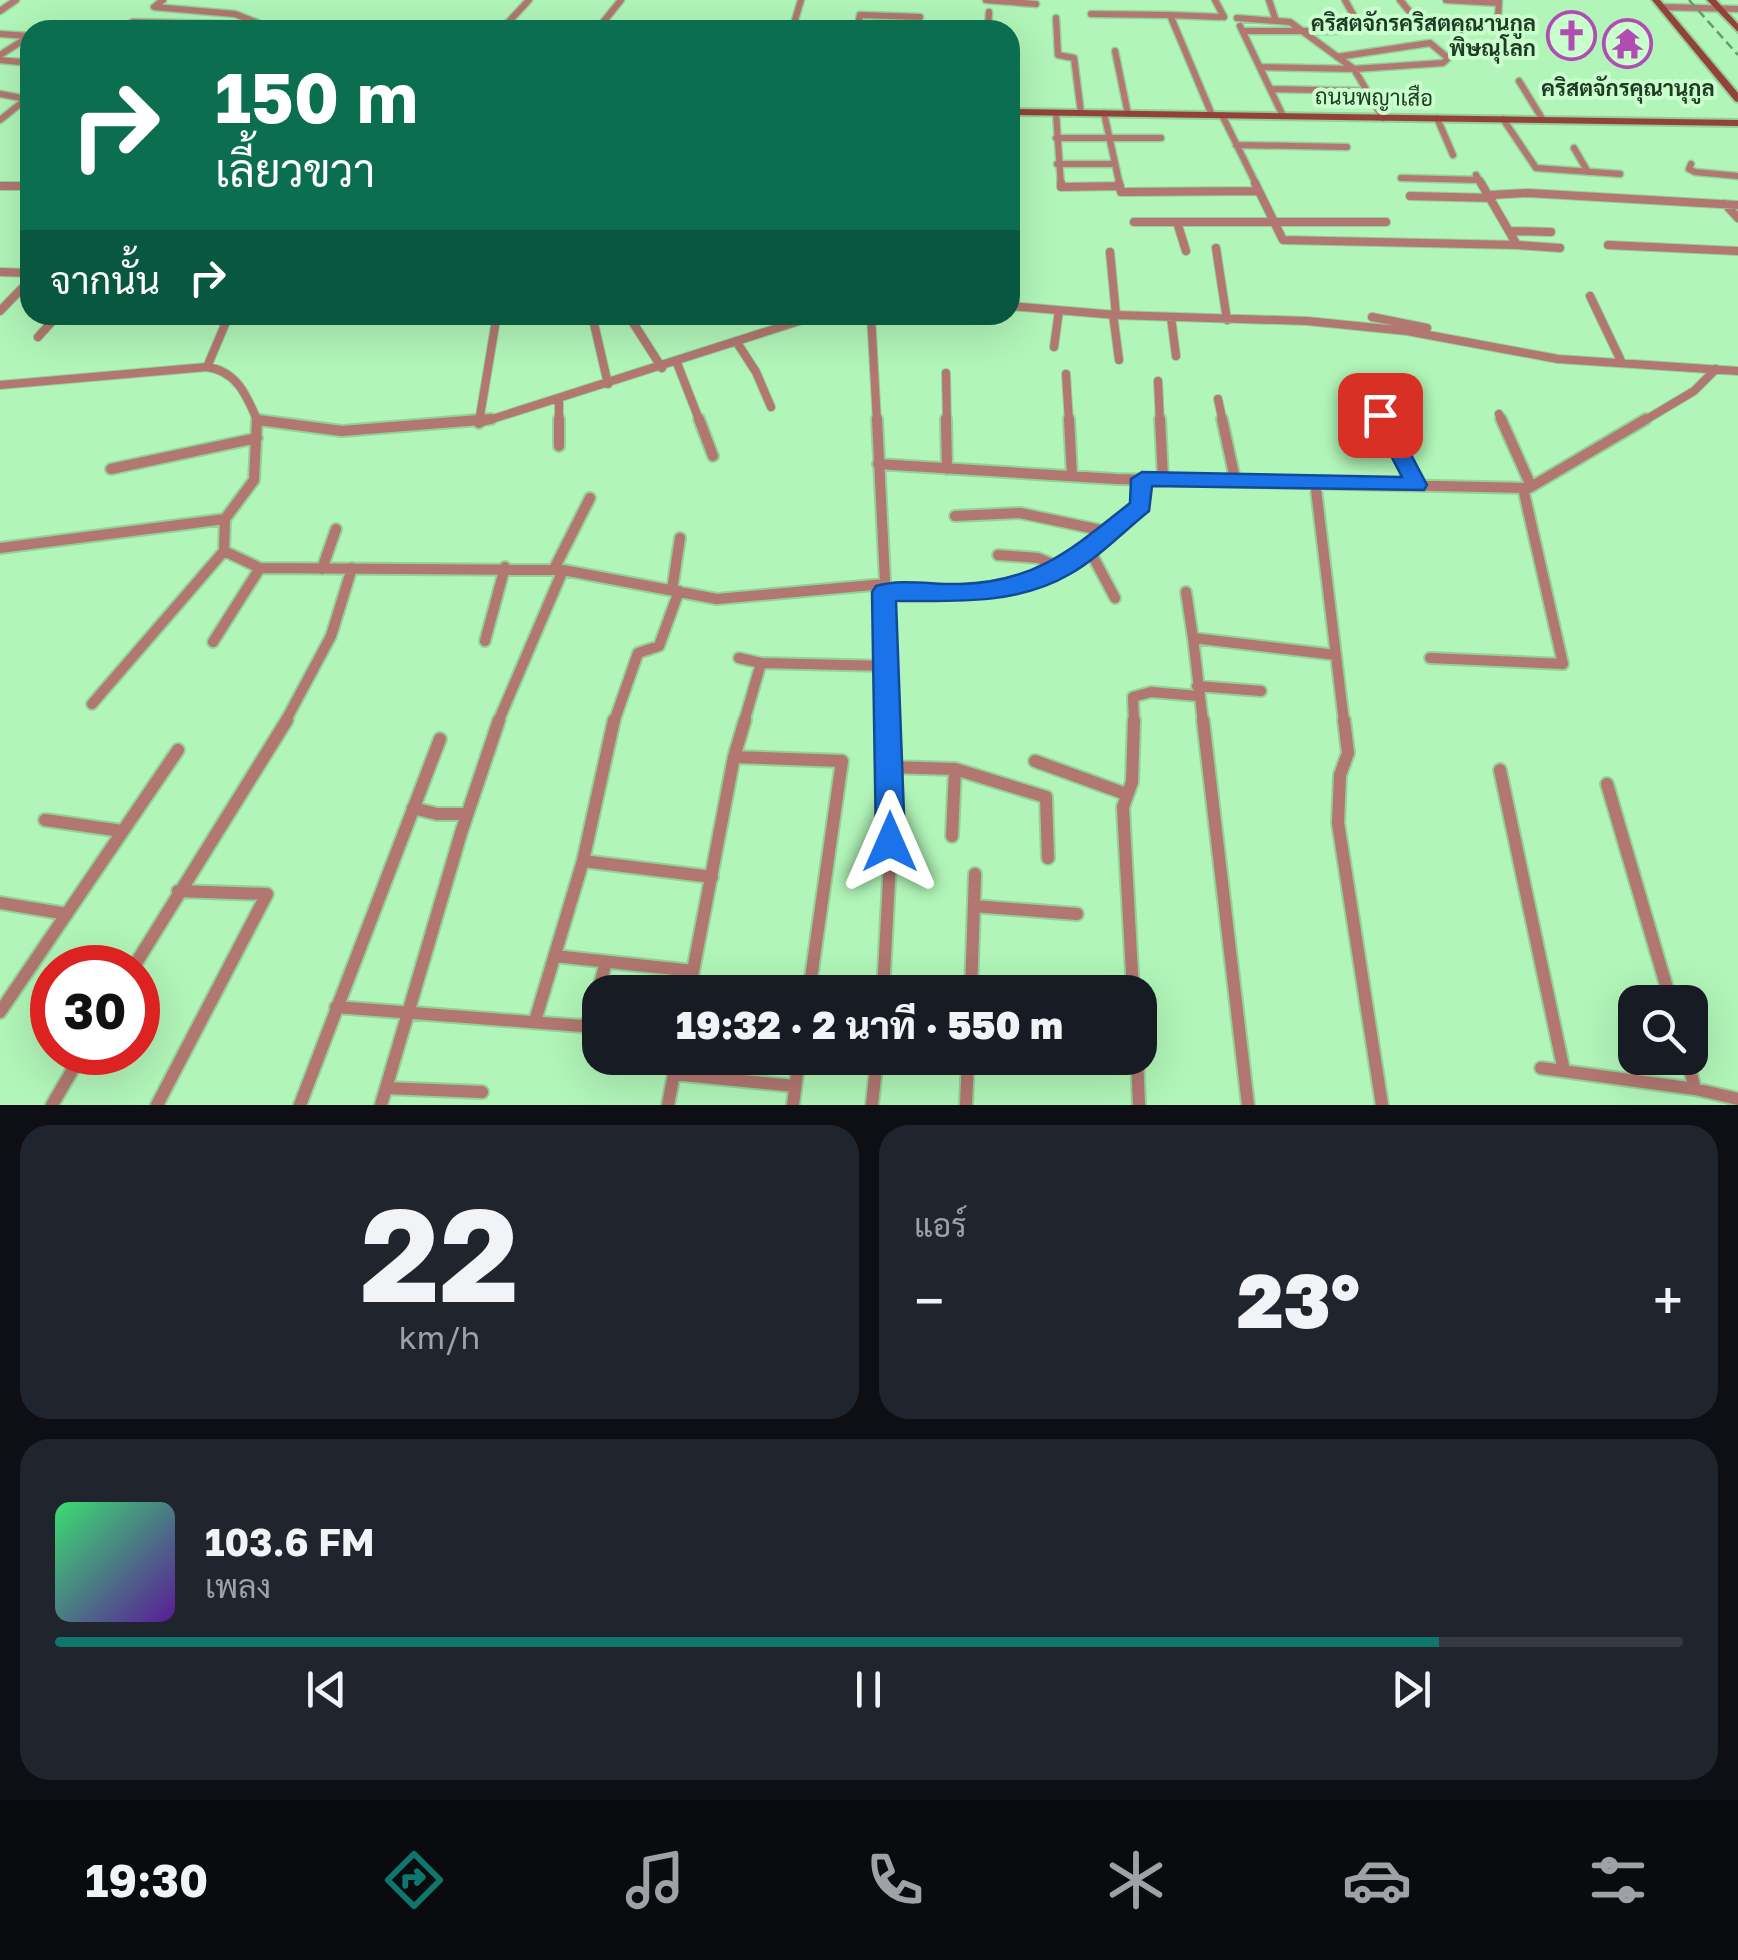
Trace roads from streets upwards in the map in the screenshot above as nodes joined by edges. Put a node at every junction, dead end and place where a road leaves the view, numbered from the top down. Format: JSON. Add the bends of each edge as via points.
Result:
{"nodes":[{"id":1,"x":16,"y":0,"type":"edge"},
{"id":2,"x":164,"y":0,"type":"edge"},
{"id":3,"x":241,"y":0,"type":"edge"},
{"id":4,"x":528,"y":0,"type":"edge"},
{"id":5,"x":621,"y":0,"type":"edge"},
{"id":6,"x":986,"y":0,"type":"edge"},
{"id":7,"x":1215,"y":0,"type":"edge"},
{"id":8,"x":1269,"y":0,"type":"edge"},
{"id":9,"x":1345,"y":0,"type":"edge"},
{"id":10,"x":1400,"y":0,"type":"edge"},
{"id":11,"x":1446,"y":0,"type":"edge"},
{"id":12,"x":1711,"y":0,"type":"edge"},
{"id":13,"x":1499,"y":1,"type":"edge"},
{"id":14,"x":1036,"y":4,"type":"dead end"},
{"id":15,"x":1659,"y":4,"type":"edge"},
{"id":16,"x":1738,"y":8,"type":"edge"},
{"id":17,"x":1719,"y":9,"type":"junction"},
{"id":18,"x":0,"y":11,"type":"edge"},
{"id":19,"x":990,"y":12,"type":"dead end"},
{"id":20,"x":233,"y":14,"type":"junction"},
{"id":21,"x":1091,"y":14,"type":"dead end"},
{"id":22,"x":1170,"y":15,"type":"junction"},
{"id":23,"x":920,"y":17,"type":"dead end"},
{"id":24,"x":1220,"y":17,"type":"junction"},
{"id":25,"x":1056,"y":18,"type":"dead end"},
{"id":26,"x":1236,"y":18,"type":"junction"},
{"id":27,"x":250,"y":20,"type":"edge"},
{"id":28,"x":510,"y":20,"type":"edge"},
{"id":29,"x":605,"y":20,"type":"edge"},
{"id":30,"x":859,"y":20,"type":"edge"},
{"id":31,"x":989,"y":20,"type":"edge"},
{"id":32,"x":1276,"y":21,"type":"junction"},
{"id":33,"x":1420,"y":24,"type":"junction"},
{"id":34,"x":1361,"y":28,"type":"junction"},
{"id":35,"x":1738,"y":29,"type":"edge"},
{"id":36,"x":1300,"y":30,"type":"junction"},
{"id":37,"x":1243,"y":31,"type":"junction"},
{"id":38,"x":1115,"y":51,"type":"dead end"},
{"id":39,"x":1337,"y":57,"type":"junction"},
{"id":40,"x":1260,"y":67,"type":"junction"},
{"id":41,"x":1354,"y":70,"type":"junction"},
{"id":42,"x":1519,"y":81,"type":"dead end"},
{"id":43,"x":1270,"y":89,"type":"junction"},
{"id":44,"x":1367,"y":91,"type":"junction"},
{"id":45,"x":1738,"y":100,"type":"edge"},
{"id":46,"x":20,"y":104,"type":"edge"},
{"id":47,"x":1020,"y":112,"type":"edge"},
{"id":48,"x":1056,"y":112,"type":"junction"},
{"id":49,"x":1081,"y":113,"type":"junction"},
{"id":50,"x":1104,"y":113,"type":"junction"},
{"id":51,"x":1128,"y":114,"type":"junction"},
{"id":52,"x":1217,"y":115,"type":"junction"},
{"id":53,"x":1282,"y":116,"type":"junction"},
{"id":54,"x":1383,"y":118,"type":"junction"},
{"id":55,"x":1437,"y":118,"type":"junction"},
{"id":56,"x":1503,"y":119,"type":"junction"},
{"id":57,"x":0,"y":120,"type":"edge"},
{"id":58,"x":1543,"y":120,"type":"junction"},
{"id":59,"x":1738,"y":123,"type":"edge"},
{"id":60,"x":1056,"y":138,"type":"junction"},
{"id":61,"x":1109,"y":138,"type":"junction"},
{"id":62,"x":1160,"y":138,"type":"dead end"},
{"id":63,"x":1236,"y":145,"type":"junction"},
{"id":64,"x":1347,"y":147,"type":"dead end"},
{"id":65,"x":1574,"y":148,"type":"dead end"},
{"id":66,"x":1453,"y":154,"type":"dead end"},
{"id":67,"x":1057,"y":164,"type":"junction"},
{"id":68,"x":1115,"y":164,"type":"junction"},
{"id":69,"x":1691,"y":164,"type":"dead end"},
{"id":70,"x":1588,"y":172,"type":"junction"},
{"id":71,"x":1620,"y":174,"type":"dead end"},
{"id":72,"x":1738,"y":176,"type":"edge"},
{"id":73,"x":1401,"y":178,"type":"dead end"},
{"id":74,"x":1518,"y":182,"type":"dead end"},
{"id":75,"x":1120,"y":186,"type":"junction"},
{"id":76,"x":1258,"y":190,"type":"junction"},
{"id":77,"x":1526,"y":194,"type":"junction"},
{"id":78,"x":1410,"y":196,"type":"dead end"},
{"id":79,"x":1491,"y":196,"type":"junction"},
{"id":80,"x":1626,"y":198,"type":"junction"},
{"id":81,"x":1726,"y":204,"type":"junction"},
{"id":82,"x":1738,"y":204,"type":"edge"},
{"id":83,"x":1632,"y":208,"type":"dead end"},
{"id":84,"x":1738,"y":218,"type":"edge"},
{"id":85,"x":1134,"y":222,"type":"dead end"},
{"id":86,"x":1177,"y":222,"type":"junction"},
{"id":87,"x":1274,"y":222,"type":"junction"},
{"id":88,"x":1386,"y":222,"type":"dead end"},
{"id":89,"x":1509,"y":231,"type":"junction"},
{"id":90,"x":1550,"y":232,"type":"dead end"},
{"id":91,"x":1517,"y":245,"type":"junction"},
{"id":92,"x":1608,"y":245,"type":"dead end"},
{"id":93,"x":1216,"y":248,"type":"dead end"},
{"id":94,"x":1560,"y":248,"type":"dead end"},
{"id":95,"x":1186,"y":251,"type":"dead end"},
{"id":96,"x":1738,"y":251,"type":"edge"},
{"id":97,"x":1110,"y":252,"type":"dead end"},
{"id":98,"x":20,"y":288,"type":"edge"},
{"id":99,"x":1590,"y":296,"type":"dead end"},
{"id":100,"x":1020,"y":307,"type":"edge"},
{"id":101,"x":1059,"y":310,"type":"junction"},
{"id":102,"x":0,"y":311,"type":"edge"},
{"id":103,"x":1115,"y":315,"type":"junction"},
{"id":104,"x":1171,"y":317,"type":"junction"},
{"id":105,"x":1372,"y":317,"type":"dead end"},
{"id":106,"x":1227,"y":320,"type":"junction"},
{"id":107,"x":49,"y":325,"type":"edge"},
{"id":108,"x":225,"y":325,"type":"edge"},
{"id":109,"x":594,"y":325,"type":"edge"},
{"id":110,"x":635,"y":325,"type":"edge"},
{"id":111,"x":785,"y":325,"type":"edge"},
{"id":112,"x":871,"y":325,"type":"edge"},
{"id":113,"x":494,"y":326,"type":"dead end"},
{"id":114,"x":38,"y":337,"type":"dead end"},
{"id":115,"x":736,"y":341,"type":"junction"},
{"id":116,"x":1465,"y":342,"type":"junction"},
{"id":117,"x":1054,"y":346,"type":"dead end"},
{"id":118,"x":1176,"y":356,"type":"dead end"},
{"id":119,"x":1119,"y":360,"type":"dead end"},
{"id":120,"x":678,"y":363,"type":"junction"},
{"id":121,"x":1622,"y":363,"type":"junction"},
{"id":122,"x":207,"y":366,"type":"junction"},
{"id":123,"x":662,"y":368,"type":"junction"},
{"id":124,"x":1716,"y":369,"type":"junction"},
{"id":125,"x":1738,"y":371,"type":"edge"},
{"id":126,"x":946,"y":374,"type":"dead end"},
{"id":127,"x":1066,"y":374,"type":"dead end"},
{"id":128,"x":1158,"y":381,"type":"dead end"},
{"id":129,"x":608,"y":384,"type":"junction"},
{"id":130,"x":0,"y":385,"type":"edge"},
{"id":131,"x":559,"y":398,"type":"junction"},
{"id":132,"x":1218,"y":399,"type":"dead end"},
{"id":133,"x":771,"y":407,"type":"dead end"},
{"id":134,"x":1499,"y":414,"type":"dead end"},
{"id":135,"x":1380,"y":415,"type":"dead end"},
{"id":136,"x":258,"y":420,"type":"junction"},
{"id":137,"x":479,"y":424,"type":"junction"},
{"id":138,"x":257,"y":438,"type":"junction"},
{"id":139,"x":559,"y":446,"type":"dead end"},
{"id":140,"x":713,"y":456,"type":"dead end"},
{"id":141,"x":878,"y":464,"type":"junction"},
{"id":142,"x":946,"y":468,"type":"junction"},
{"id":143,"x":111,"y":470,"type":"dead end"},
{"id":144,"x":1072,"y":476,"type":"junction"},
{"id":145,"x":1164,"y":478,"type":"junction"},
{"id":146,"x":1142,"y":479,"type":"junction"},
{"id":147,"x":1234,"y":479,"type":"junction"},
{"id":148,"x":1315,"y":481,"type":"junction"},
{"id":149,"x":1417,"y":485,"type":"junction"},
{"id":150,"x":1527,"y":487,"type":"junction"},
{"id":151,"x":590,"y":498,"type":"dead end"},
{"id":152,"x":954,"y":516,"type":"dead end"},
{"id":153,"x":225,"y":519,"type":"junction"},
{"id":154,"x":336,"y":529,"type":"dead end"},
{"id":155,"x":1110,"y":532,"type":"junction"},
{"id":156,"x":680,"y":538,"type":"dead end"},
{"id":157,"x":0,"y":548,"type":"edge"},
{"id":158,"x":1089,"y":548,"type":"junction"},
{"id":159,"x":224,"y":551,"type":"junction"},
{"id":160,"x":998,"y":555,"type":"dead end"},
{"id":161,"x":505,"y":567,"type":"junction"},
{"id":162,"x":260,"y":568,"type":"junction"},
{"id":163,"x":352,"y":568,"type":"junction"},
{"id":164,"x":1062,"y":568,"type":"junction"},
{"id":165,"x":322,"y":569,"type":"junction"},
{"id":166,"x":559,"y":570,"type":"junction"},
{"id":167,"x":884,"y":588,"type":"junction"},
{"id":168,"x":675,"y":591,"type":"junction"},
{"id":169,"x":1186,"y":592,"type":"dead end"},
{"id":170,"x":1115,"y":598,"type":"dead end"},
{"id":171,"x":1193,"y":638,"type":"junction"},
{"id":172,"x":485,"y":641,"type":"dead end"},
{"id":173,"x":212,"y":642,"type":"dead end"},
{"id":174,"x":1336,"y":654,"type":"junction"},
{"id":175,"x":739,"y":658,"type":"dead end"},
{"id":176,"x":1430,"y":658,"type":"dead end"},
{"id":177,"x":760,"y":663,"type":"junction"},
{"id":178,"x":887,"y":666,"type":"junction"},
{"id":179,"x":1197,"y":691,"type":"junction"},
{"id":180,"x":1261,"y":691,"type":"dead end"},
{"id":181,"x":92,"y":704,"type":"dead end"},
{"id":182,"x":440,"y":739,"type":"dead end"},
{"id":183,"x":178,"y":750,"type":"dead end"},
{"id":184,"x":734,"y":758,"type":"junction"},
{"id":185,"x":1035,"y":761,"type":"dead end"},
{"id":186,"x":890,"y":767,"type":"junction"},
{"id":187,"x":955,"y":769,"type":"junction"},
{"id":188,"x":1500,"y":770,"type":"dead end"},
{"id":189,"x":1606,"y":784,"type":"dead end"},
{"id":190,"x":1126,"y":794,"type":"junction"},
{"id":191,"x":414,"y":808,"type":"junction"},
{"id":192,"x":468,"y":814,"type":"junction"},
{"id":193,"x":46,"y":820,"type":"dead end"},
{"id":194,"x":122,"y":832,"type":"junction"},
{"id":195,"x":952,"y":836,"type":"dead end"},
{"id":196,"x":1048,"y":858,"type":"dead end"},
{"id":197,"x":584,"y":861,"type":"junction"},
{"id":198,"x":975,"y":874,"type":"dead end"},
{"id":199,"x":712,"y":877,"type":"junction"},
{"id":200,"x":178,"y":890,"type":"junction"},
{"id":201,"x":0,"y":904,"type":"edge"},
{"id":202,"x":974,"y":906,"type":"junction"},
{"id":203,"x":66,"y":914,"type":"junction"},
{"id":204,"x":1077,"y":914,"type":"dead end"},
{"id":205,"x":146,"y":945,"type":"edge"},
{"id":206,"x":555,"y":956,"type":"junction"},
{"id":207,"x":606,"y":962,"type":"junction"},
{"id":208,"x":693,"y":972,"type":"junction"},
{"id":209,"x":692,"y":975,"type":"edge"},
{"id":210,"x":811,"y":975,"type":"edge"},
{"id":211,"x":885,"y":975,"type":"edge"},
{"id":212,"x":972,"y":975,"type":"edge"},
{"id":213,"x":1132,"y":975,"type":"edge"},
{"id":214,"x":1666,"y":985,"type":"edge"},
{"id":215,"x":336,"y":1007,"type":"junction"},
{"id":216,"x":1,"y":1009,"type":"edge"},
{"id":217,"x":409,"y":1011,"type":"junction"},
{"id":218,"x":535,"y":1021,"type":"junction"},
{"id":219,"x":1541,"y":1068,"type":"dead end"},
{"id":220,"x":1564,"y":1072,"type":"junction"},
{"id":221,"x":70,"y":1075,"type":"edge"},
{"id":222,"x":673,"y":1075,"type":"edge"},
{"id":223,"x":683,"y":1075,"type":"edge"},
{"id":224,"x":797,"y":1075,"type":"edge"},
{"id":225,"x":875,"y":1075,"type":"edge"},
{"id":226,"x":967,"y":1075,"type":"edge"},
{"id":227,"x":1138,"y":1075,"type":"edge"},
{"id":228,"x":1691,"y":1075,"type":"edge"},
{"id":229,"x":795,"y":1086,"type":"junction"},
{"id":230,"x":386,"y":1088,"type":"junction"},
{"id":231,"x":1695,"y":1089,"type":"junction"},
{"id":232,"x":482,"y":1092,"type":"dead end"},
{"id":233,"x":1738,"y":1099,"type":"edge"},
{"id":234,"x":52,"y":1105,"type":"edge"},
{"id":235,"x":157,"y":1105,"type":"edge"},
{"id":236,"x":300,"y":1105,"type":"edge"},
{"id":237,"x":381,"y":1105,"type":"edge"},
{"id":238,"x":668,"y":1105,"type":"edge"},
{"id":239,"x":793,"y":1105,"type":"edge"},
{"id":240,"x":872,"y":1105,"type":"edge"},
{"id":241,"x":966,"y":1105,"type":"edge"},
{"id":242,"x":1139,"y":1105,"type":"edge"},
{"id":243,"x":1248,"y":1105,"type":"edge"},
{"id":244,"x":1382,"y":1105,"type":"edge"}],
"edges":[{"from":1,"to":18,"type":"street"},
{"from":2,"to":20,"type":"street","via":[[154,7]]},
{"from":3,"to":20,"type":"street"},
{"from":4,"to":28,"type":"street"},
{"from":5,"to":29,"type":"street"},
{"from":6,"to":14,"type":"street"},
{"from":7,"to":24,"type":"street"},
{"from":8,"to":32,"type":"street"},
{"from":9,"to":34,"type":"street"},
{"from":10,"to":33,"type":"street"},
{"from":11,"to":13,"type":"street"},
{"from":12,"to":17,"type":"street"},
{"from":13,"to":33,"type":"street","via":[[1498,19]]},
{"from":15,"to":17,"type":"street"},
{"from":15,"to":45,"type":"street"},
{"from":16,"to":17,"type":"street"},
{"from":17,"to":35,"type":"street"},
{"from":19,"to":31,"type":"street"},
{"from":20,"to":27,"type":"street"},
{"from":21,"to":22,"type":"street"},
{"from":22,"to":24,"type":"street"},
{"from":22,"to":52,"type":"street"},
{"from":23,"to":30,"type":"street"},
{"from":24,"to":26,"type":"street"},
{"from":25,"to":49,"type":"street","via":[[1058,55],[1074,58]]},
{"from":26,"to":32,"type":"street"},
{"from":26,"to":37,"type":"street"},
{"from":32,"to":36,"type":"street"},
{"from":33,"to":34,"type":"street"},
{"from":34,"to":36,"type":"street"},
{"from":36,"to":37,"type":"street"},
{"from":36,"to":39,"type":"street"},
{"from":37,"to":40,"type":"street"},
{"from":38,"to":51,"type":"street"},
{"from":39,"to":41,"type":"street"},
{"from":39,"to":41,"type":"street","via":[[1430,43],[1448,58]]},
{"from":40,"to":41,"type":"street"},
{"from":40,"to":43,"type":"street"},
{"from":41,"to":44,"type":"street"},
{"from":42,"to":58,"type":"street"},
{"from":43,"to":44,"type":"street"},
{"from":43,"to":53,"type":"street"},
{"from":44,"to":54,"type":"street"},
{"from":46,"to":57,"type":"street"},
{"from":47,"to":48,"type":"street","name":"ถนนพญาเสือ"},
{"from":48,"to":49,"type":"street","name":"ถนนพญาเสือ"},
{"from":48,"to":60,"type":"street"},
{"from":49,"to":50,"type":"street","name":"ถนนพญาเสือ"},
{"from":50,"to":51,"type":"street","name":"ถนนพญาเสือ"},
{"from":50,"to":61,"type":"street"},
{"from":51,"to":52,"type":"street","name":"ถนนพญาเสือ"},
{"from":52,"to":53,"type":"street","name":"ถนนพญาเสือ"},
{"from":52,"to":63,"type":"street"},
{"from":53,"to":54,"type":"street","name":"ถนนพญาเสือ"},
{"from":54,"to":55,"type":"street","name":"ถนนพญาเสือ"},
{"from":55,"to":56,"type":"street","name":"ถนนพญาเสือ"},
{"from":55,"to":66,"type":"street"},
{"from":56,"to":58,"type":"street","name":"ถนนพญาเสือ"},
{"from":56,"to":70,"type":"street","via":[[1534,167]]},
{"from":58,"to":59,"type":"street","name":"ถนนพญาเสือ"},
{"from":60,"to":61,"type":"street"},
{"from":60,"to":67,"type":"street"},
{"from":61,"to":62,"type":"street"},
{"from":61,"to":68,"type":"street"},
{"from":63,"to":64,"type":"street"},
{"from":63,"to":76,"type":"street"},
{"from":65,"to":70,"type":"street"},
{"from":67,"to":68,"type":"street"},
{"from":67,"to":75,"type":"street","via":[[1061,187]]},
{"from":68,"to":75,"type":"street"},
{"from":69,"to":72,"type":"street","via":[[1693,172]]},
{"from":70,"to":71,"type":"street"},
{"from":73,"to":79,"type":"street","via":[[1478,177]]},
{"from":74,"to":77,"type":"street"},
{"from":75,"to":76,"type":"street","via":[[1121,192]]},
{"from":76,"to":87,"type":"street"},
{"from":77,"to":79,"type":"street"},
{"from":77,"to":80,"type":"street"},
{"from":78,"to":79,"type":"street"},
{"from":79,"to":89,"type":"street"},
{"from":80,"to":81,"type":"street"},
{"from":80,"to":83,"type":"street"},
{"from":81,"to":82,"type":"street"},
{"from":81,"to":84,"type":"street"},
{"from":85,"to":86,"type":"street"},
{"from":86,"to":87,"type":"street"},
{"from":86,"to":95,"type":"street"},
{"from":87,"to":88,"type":"street"},
{"from":87,"to":91,"type":"street","via":[[1283,240]]},
{"from":89,"to":90,"type":"street"},
{"from":89,"to":91,"type":"street"},
{"from":91,"to":94,"type":"street"},
{"from":92,"to":96,"type":"street"},
{"from":93,"to":106,"type":"street"},
{"from":97,"to":103,"type":"street"},
{"from":98,"to":102,"type":"street"},
{"from":99,"to":121,"type":"street"},
{"from":100,"to":101,"type":"street"},
{"from":101,"to":103,"type":"street"},
{"from":101,"to":117,"type":"street"},
{"from":103,"to":104,"type":"street"},
{"from":103,"to":119,"type":"street"},
{"from":104,"to":106,"type":"street"},
{"from":104,"to":118,"type":"street"},
{"from":105,"to":116,"type":"street"},
{"from":106,"to":116,"type":"street","via":[[1307,321]]},
{"from":107,"to":114,"type":"street"},
{"from":108,"to":122,"type":"street"},
{"from":109,"to":129,"type":"street"},
{"from":110,"to":123,"type":"street"},
{"from":111,"to":115,"type":"street"},
{"from":112,"to":141,"type":"street"},
{"from":113,"to":137,"type":"street"},
{"from":115,"to":120,"type":"street"},
{"from":115,"to":133,"type":"street"},
{"from":116,"to":121,"type":"street"},
{"from":120,"to":123,"type":"street"},
{"from":120,"to":140,"type":"street"},
{"from":121,"to":124,"type":"street"},
{"from":122,"to":130,"type":"street"},
{"from":122,"to":136,"type":"street","via":[[233,375]]},
{"from":123,"to":129,"type":"street"},
{"from":124,"to":125,"type":"street"},
{"from":124,"to":150,"type":"street","via":[[1694,392]]},
{"from":126,"to":142,"type":"street"},
{"from":127,"to":144,"type":"street"},
{"from":128,"to":145,"type":"street"},
{"from":129,"to":131,"type":"street"},
{"from":131,"to":137,"type":"street"},
{"from":131,"to":139,"type":"street"},
{"from":132,"to":147,"type":"street"},
{"from":134,"to":150,"type":"street"},
{"from":135,"to":149,"type":"street"},
{"from":136,"to":137,"type":"street","via":[[342,431]]},
{"from":136,"to":138,"type":"street"},
{"from":138,"to":143,"type":"street"},
{"from":138,"to":153,"type":"street","via":[[254,480]]},
{"from":141,"to":142,"type":"street"},
{"from":141,"to":167,"type":"street"},
{"from":142,"to":144,"type":"street"},
{"from":144,"to":146,"type":"street"},
{"from":145,"to":146,"type":"street"},
{"from":145,"to":147,"type":"street"},
{"from":146,"to":155,"type":"street","via":[[1141,506]]},
{"from":147,"to":148,"type":"street"},
{"from":148,"to":149,"type":"street"},
{"from":148,"to":174,"type":"street"},
{"from":149,"to":150,"type":"street"},
{"from":150,"to":176,"type":"street","via":[[1564,664]]},
{"from":151,"to":166,"type":"street"},
{"from":152,"to":155,"type":"street","via":[[1020,513]]},
{"from":153,"to":157,"type":"street"},
{"from":153,"to":159,"type":"street"},
{"from":154,"to":165,"type":"street"},
{"from":155,"to":158,"type":"street"},
{"from":156,"to":168,"type":"street"},
{"from":158,"to":164,"type":"street"},
{"from":158,"to":170,"type":"street"},
{"from":159,"to":162,"type":"street"},
{"from":159,"to":181,"type":"street"},
{"from":160,"to":164,"type":"street"},
{"from":161,"to":163,"type":"street"},
{"from":161,"to":166,"type":"street"},
{"from":161,"to":172,"type":"street"},
{"from":162,"to":165,"type":"street"},
{"from":162,"to":173,"type":"street"},
{"from":163,"to":165,"type":"street"},
{"from":163,"to":200,"type":"street","via":[[335,629],[287,725]]},
{"from":164,"to":167,"type":"street","via":[[1020,586],[964,593]]},
{"from":166,"to":168,"type":"street"},
{"from":166,"to":192,"type":"street"},
{"from":167,"to":168,"type":"street","via":[[717,599]]},
{"from":167,"to":178,"type":"street"},
{"from":168,"to":197,"type":"street","via":[[659,646],[638,654],[621,701]]},
{"from":169,"to":171,"type":"street"},
{"from":171,"to":174,"type":"street"},
{"from":171,"to":179,"type":"street"},
{"from":174,"to":244,"type":"street","via":[[1348,752],[1338,823]]},
{"from":175,"to":177,"type":"street"},
{"from":177,"to":178,"type":"street"},
{"from":177,"to":184,"type":"street"},
{"from":178,"to":186,"type":"street"},
{"from":179,"to":180,"type":"street"},
{"from":179,"to":190,"type":"street","via":[[1133,697],[1135,756]]},
{"from":179,"to":243,"type":"street"},
{"from":182,"to":191,"type":"street"},
{"from":183,"to":194,"type":"street"},
{"from":184,"to":199,"type":"street"},
{"from":184,"to":210,"type":"street","via":[[842,761]]},
{"from":185,"to":190,"type":"street"},
{"from":186,"to":187,"type":"street"},
{"from":186,"to":211,"type":"street"},
{"from":187,"to":195,"type":"street"},
{"from":187,"to":196,"type":"street","via":[[1046,797]]},
{"from":188,"to":220,"type":"street"},
{"from":189,"to":214,"type":"street"},
{"from":190,"to":213,"type":"street"},
{"from":191,"to":192,"type":"street"},
{"from":191,"to":215,"type":"street"},
{"from":192,"to":217,"type":"street"},
{"from":193,"to":194,"type":"street"},
{"from":194,"to":203,"type":"street"},
{"from":197,"to":199,"type":"street"},
{"from":197,"to":206,"type":"street"},
{"from":198,"to":202,"type":"street"},
{"from":199,"to":208,"type":"street"},
{"from":200,"to":205,"type":"street"},
{"from":200,"to":235,"type":"street","via":[[267,894]]},
{"from":201,"to":203,"type":"street"},
{"from":202,"to":204,"type":"street"},
{"from":202,"to":212,"type":"street"},
{"from":203,"to":216,"type":"street"},
{"from":206,"to":207,"type":"street"},
{"from":206,"to":218,"type":"street"},
{"from":207,"to":208,"type":"street"},
{"from":207,"to":218,"type":"street","via":[[590,1021]]},
{"from":208,"to":209,"type":"street"},
{"from":215,"to":217,"type":"street"},
{"from":215,"to":236,"type":"street"},
{"from":217,"to":218,"type":"street"},
{"from":217,"to":230,"type":"street"},
{"from":219,"to":220,"type":"street"},
{"from":220,"to":231,"type":"street"},
{"from":221,"to":234,"type":"street"},
{"from":222,"to":238,"type":"street"},
{"from":223,"to":229,"type":"street"},
{"from":224,"to":229,"type":"street"},
{"from":225,"to":240,"type":"street"},
{"from":226,"to":241,"type":"street"},
{"from":227,"to":242,"type":"street"},
{"from":228,"to":231,"type":"street"},
{"from":229,"to":239,"type":"street"},
{"from":230,"to":232,"type":"street"},
{"from":230,"to":237,"type":"street"},
{"from":231,"to":233,"type":"street"}]}
